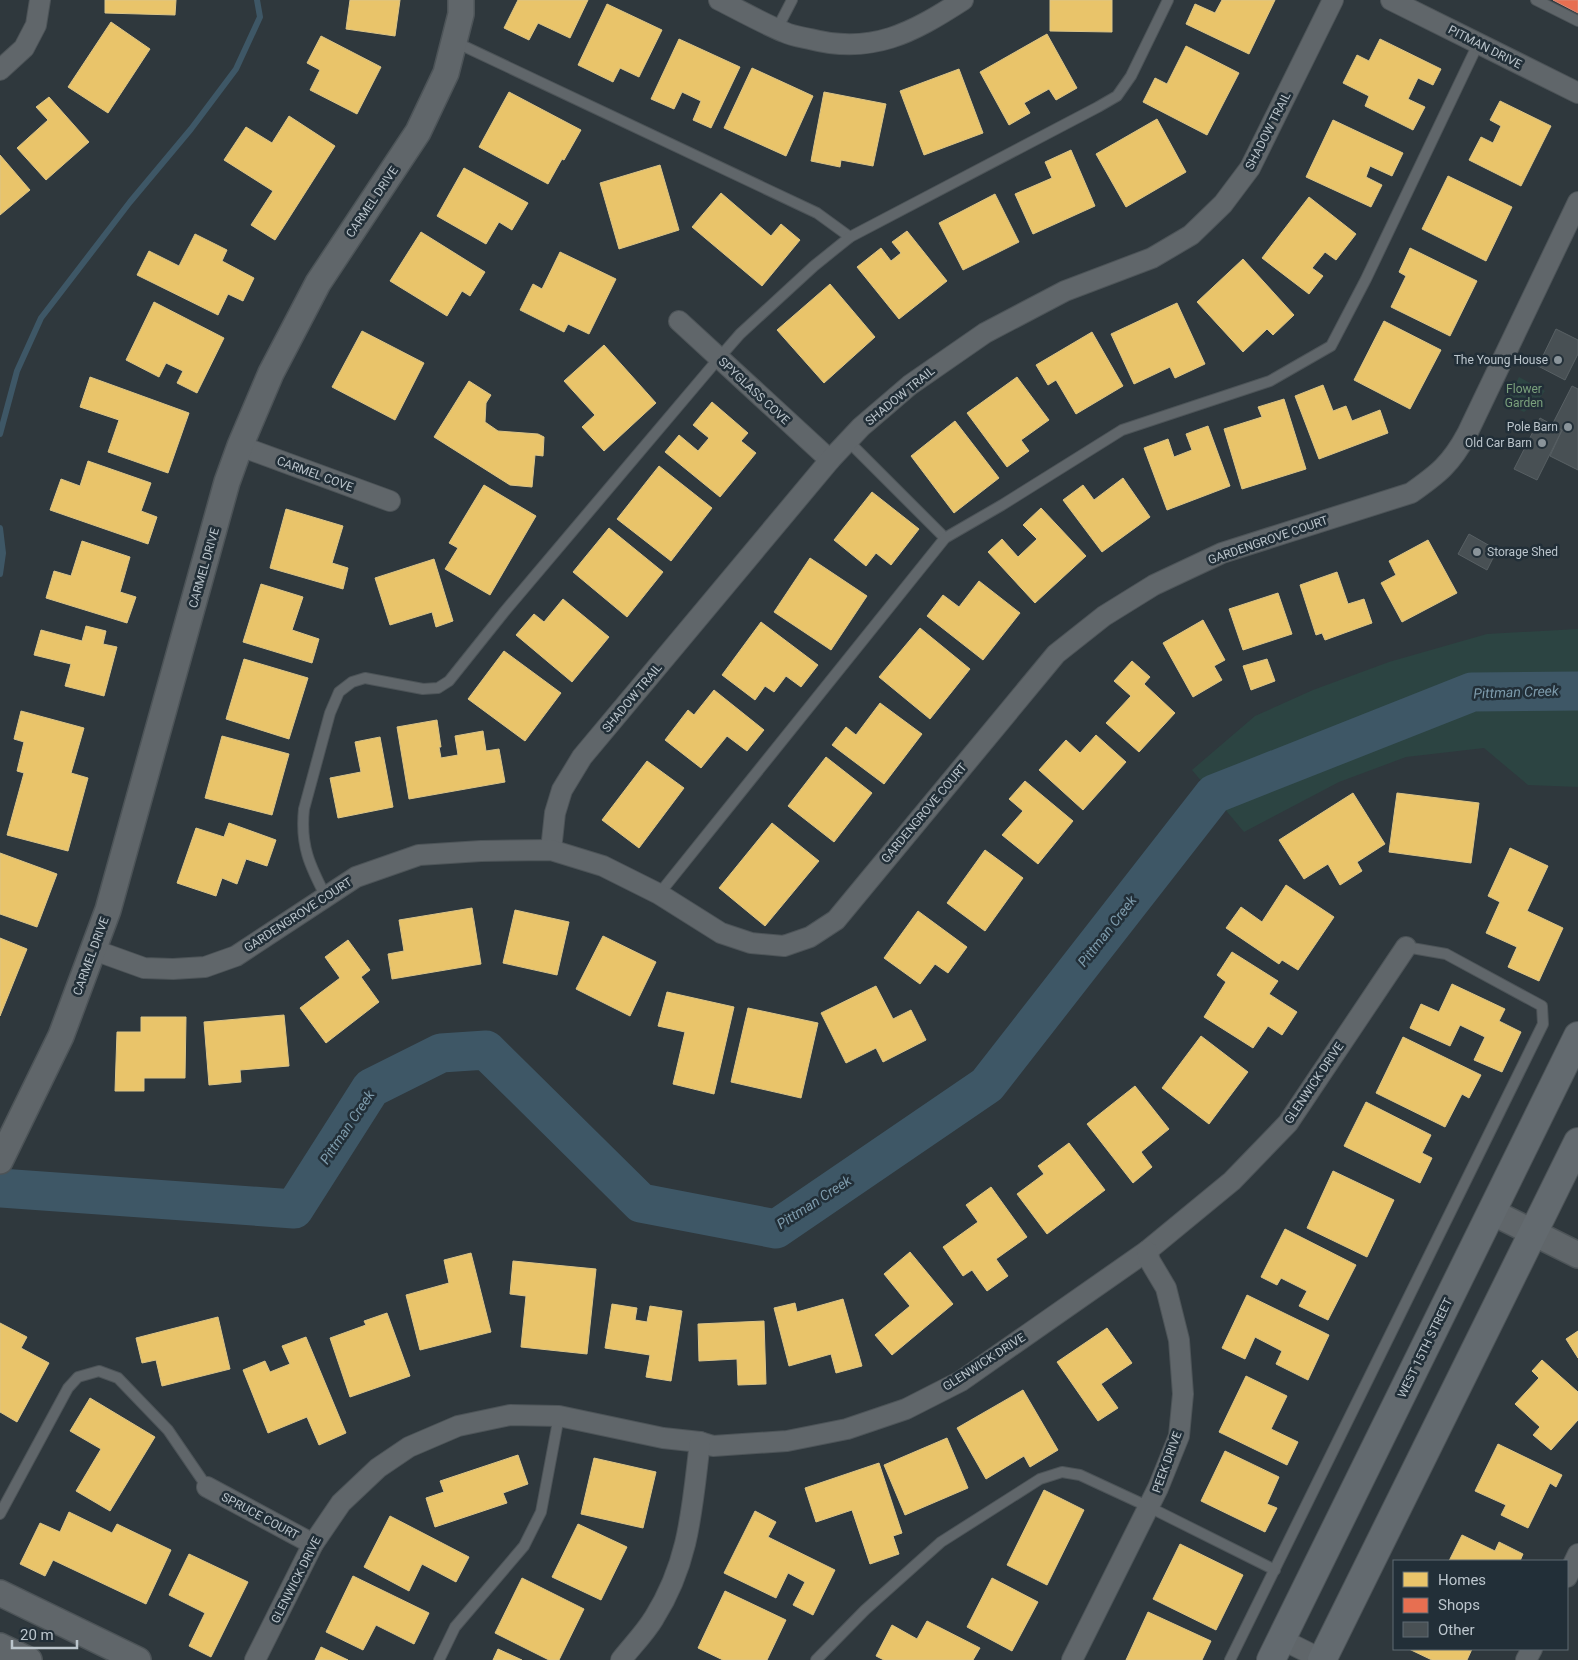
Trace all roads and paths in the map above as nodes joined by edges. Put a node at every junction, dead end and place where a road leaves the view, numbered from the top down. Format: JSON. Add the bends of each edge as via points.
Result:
{"nodes":[{"id":1,"x":40,"y":0,"type":"edge"},
{"id":2,"x":461,"y":0,"type":"edge"},
{"id":3,"x":719,"y":0,"type":"edge"},
{"id":4,"x":792,"y":0,"type":"edge"},
{"id":5,"x":963,"y":0,"type":"edge"},
{"id":6,"x":1168,"y":0,"type":"edge"},
{"id":7,"x":1334,"y":0,"type":"edge"},
{"id":8,"x":1391,"y":0,"type":"edge"},
{"id":9,"x":1536,"y":0,"type":"edge"},
{"id":10,"x":1578,"y":22,"type":"edge"},
{"id":11,"x":778,"y":29,"type":"junction"},
{"id":12,"x":454,"y":42,"type":"junction"},
{"id":13,"x":1478,"y":44,"type":"junction"},
{"id":14,"x":0,"y":70,"type":"edge"},
{"id":15,"x":1578,"y":93,"type":"edge"},
{"id":16,"x":1578,"y":202,"type":"edge"},
{"id":17,"x":850,"y":237,"type":"junction"},
{"id":18,"x":679,"y":321,"type":"dead end"},
{"id":19,"x":719,"y":358,"type":"junction"},
{"id":20,"x":848,"y":441,"type":"junction"},
{"id":21,"x":240,"y":446,"type":"junction"},
{"id":22,"x":830,"y":460,"type":"junction"},
{"id":23,"x":390,"y":501,"type":"dead end"},
{"id":24,"x":945,"y":538,"type":"junction"},
{"id":25,"x":550,"y":850,"type":"junction"},
{"id":26,"x":659,"y":894,"type":"junction"},
{"id":27,"x":326,"y":897,"type":"junction"},
{"id":28,"x":1406,"y":947,"type":"joint"},
{"id":29,"x":94,"y":950,"type":"junction"},
{"id":30,"x":1578,"y":1036,"type":"edge"},
{"id":31,"x":1578,"y":1142,"type":"edge"},
{"id":32,"x":0,"y":1161,"type":"edge"},
{"id":33,"x":1492,"y":1212,"type":"junction"},
{"id":34,"x":1534,"y":1233,"type":"junction"},
{"id":35,"x":1147,"y":1251,"type":"junction"},
{"id":36,"x":1578,"y":1255,"type":"edge"},
{"id":37,"x":559,"y":1416,"type":"junction"},
{"id":38,"x":700,"y":1442,"type":"junction"},
{"id":39,"x":207,"y":1487,"type":"joint"},
{"id":40,"x":1149,"y":1507,"type":"junction"},
{"id":41,"x":0,"y":1514,"type":"edge"},
{"id":42,"x":313,"y":1544,"type":"junction"},
{"id":43,"x":1578,"y":1554,"type":"edge"},
{"id":44,"x":1275,"y":1570,"type":"junction"},
{"id":45,"x":1568,"y":1575,"type":"edge"},
{"id":46,"x":0,"y":1593,"type":"edge"},
{"id":47,"x":0,"y":1646,"type":"edge"},
{"id":48,"x":1276,"y":1650,"type":"edge"},
{"id":49,"x":29,"y":1660,"type":"edge"},
{"id":50,"x":138,"y":1660,"type":"edge"},
{"id":51,"x":255,"y":1660,"type":"edge"},
{"id":52,"x":439,"y":1660,"type":"edge"},
{"id":53,"x":621,"y":1660,"type":"edge"},
{"id":54,"x":816,"y":1660,"type":"edge"},
{"id":55,"x":1072,"y":1660,"type":"edge"},
{"id":56,"x":1230,"y":1660,"type":"edge"},
{"id":57,"x":1322,"y":1660,"type":"edge"}],
"edges":[{"from":1,"to":14,"type":"street","via":[[36,24],[24,48]]},
{"from":2,"to":12,"type":"street","name":"CARMEL DRIVE"},
{"from":3,"to":11,"type":"street"},
{"from":4,"to":11,"type":"lane"},
{"from":5,"to":11,"type":"street","via":[[913,30],[864,44],[830,44]]},
{"from":6,"to":17,"type":"lane","via":[[1131,76],[1117,96]]},
{"from":7,"to":20,"type":"street","name":"SHADOW TRAIL","via":[[1250,168],[1223,204],[1191,235],[1152,258],[1065,291],[985,333],[910,385]]},
{"from":8,"to":13,"type":"street","name":"PITMAN DRIVE"},
{"from":9,"to":10,"type":"lane"},
{"from":12,"to":17,"type":"lane","via":[[816,214]]},
{"from":12,"to":21,"type":"street","name":"CARMEL DRIVE","via":[[446,73],[418,132],[318,283],[271,373]]},
{"from":13,"to":15,"type":"street","name":"PITMAN DRIVE"},
{"from":13,"to":24,"type":"lane","via":[[1331,346],[1270,381],[1122,430]]},
{"from":16,"to":26,"type":"street","name":"GARDENGROVE COURT","via":[[1467,434],[1458,451],[1437,475],[1411,493],[1222,553],[1154,585],[1104,616],[1056,654],[836,920],[810,937],[784,946],[750,943],[721,933]]},
{"from":17,"to":19,"type":"lane","via":[[807,272]]},
{"from":18,"to":19,"type":"street","name":"SPYGLASS COVE"},
{"from":19,"to":22,"type":"street","name":"SPYGLASS COVE"},
{"from":19,"to":27,"type":"lane","via":[[449,681],[438,688],[423,690],[365,678],[352,682],[340,692],[330,713],[302,825],[306,855]]},
{"from":20,"to":22,"type":"street","name":"SHADOW TRAIL"},
{"from":20,"to":24,"type":"lane"},
{"from":21,"to":23,"type":"street","name":"CARMEL COVE"},
{"from":21,"to":29,"type":"street","name":"CARMEL DRIVE"},
{"from":22,"to":25,"type":"street","name":"SHADOW TRAIL","via":[[582,757],[562,790]]},
{"from":24,"to":26,"type":"lane"},
{"from":25,"to":26,"type":"street","name":"GARDENGROVE COURT","via":[[603,866]]},
{"from":25,"to":27,"type":"street","name":"GARDENGROVE COURT","via":[[481,850],[419,855],[356,877]]},
{"from":27,"to":29,"type":"street","name":"GARDENGROVE COURT","via":[[236,956],[205,967],[144,968]]},
{"from":28,"to":35,"type":"street","name":"GLENWICK DRIVE","via":[[1288,1123],[1232,1180]]},
{"from":28,"to":44,"type":"lane","via":[[1446,954],[1542,1006],[1543,1024]]},
{"from":29,"to":32,"type":"street","name":"CARMEL DRIVE","via":[[61,1036]]},
{"from":30,"to":33,"type":"main road","name":"WEST 15TH STREET"},
{"from":31,"to":34,"type":"main road"},
{"from":33,"to":34,"type":"street"},
{"from":33,"to":48,"type":"main road","name":"WEST 15TH STREET"},
{"from":34,"to":36,"type":"street"},
{"from":34,"to":57,"type":"main road"},
{"from":35,"to":38,"type":"street","name":"GLENWICK DRIVE","via":[[961,1381],[906,1409],[848,1429],[787,1441],[712,1446]]},
{"from":35,"to":40,"type":"street","name":"PEEK DRIVE","via":[[1166,1288],[1179,1340],[1183,1394],[1179,1436]]},
{"from":37,"to":38,"type":"street","name":"GLENWICK DRIVE","via":[[663,1438]]},
{"from":37,"to":42,"type":"street","name":"GLENWICK DRIVE","via":[[510,1416],[458,1426],[409,1447],[378,1468],[341,1503]]},
{"from":37,"to":52,"type":"lane","via":[[541,1512],[524,1546],[455,1628]]},
{"from":38,"to":53,"type":"street","via":[[690,1527],[679,1568],[654,1618]]},
{"from":39,"to":41,"type":"lane","via":[[168,1430],[118,1378],[99,1370],[78,1377],[68,1388]]},
{"from":39,"to":42,"type":"street","name":"SPRUCE COURT"},
{"from":40,"to":44,"type":"lane"},
{"from":40,"to":54,"type":"lane","via":[[1080,1475],[1062,1472],[1040,1479],[941,1542],[865,1610]]},
{"from":40,"to":55,"type":"street","name":"PEEK DRIVE"},
{"from":42,"to":51,"type":"street","name":"GLENWICK DRIVE"},
{"from":43,"to":45,"type":"street"},
{"from":44,"to":56,"type":"lane"},
{"from":46,"to":50,"type":"street"},
{"from":47,"to":49,"type":"street"},
{"from":48,"to":57,"type":"street"}]}
